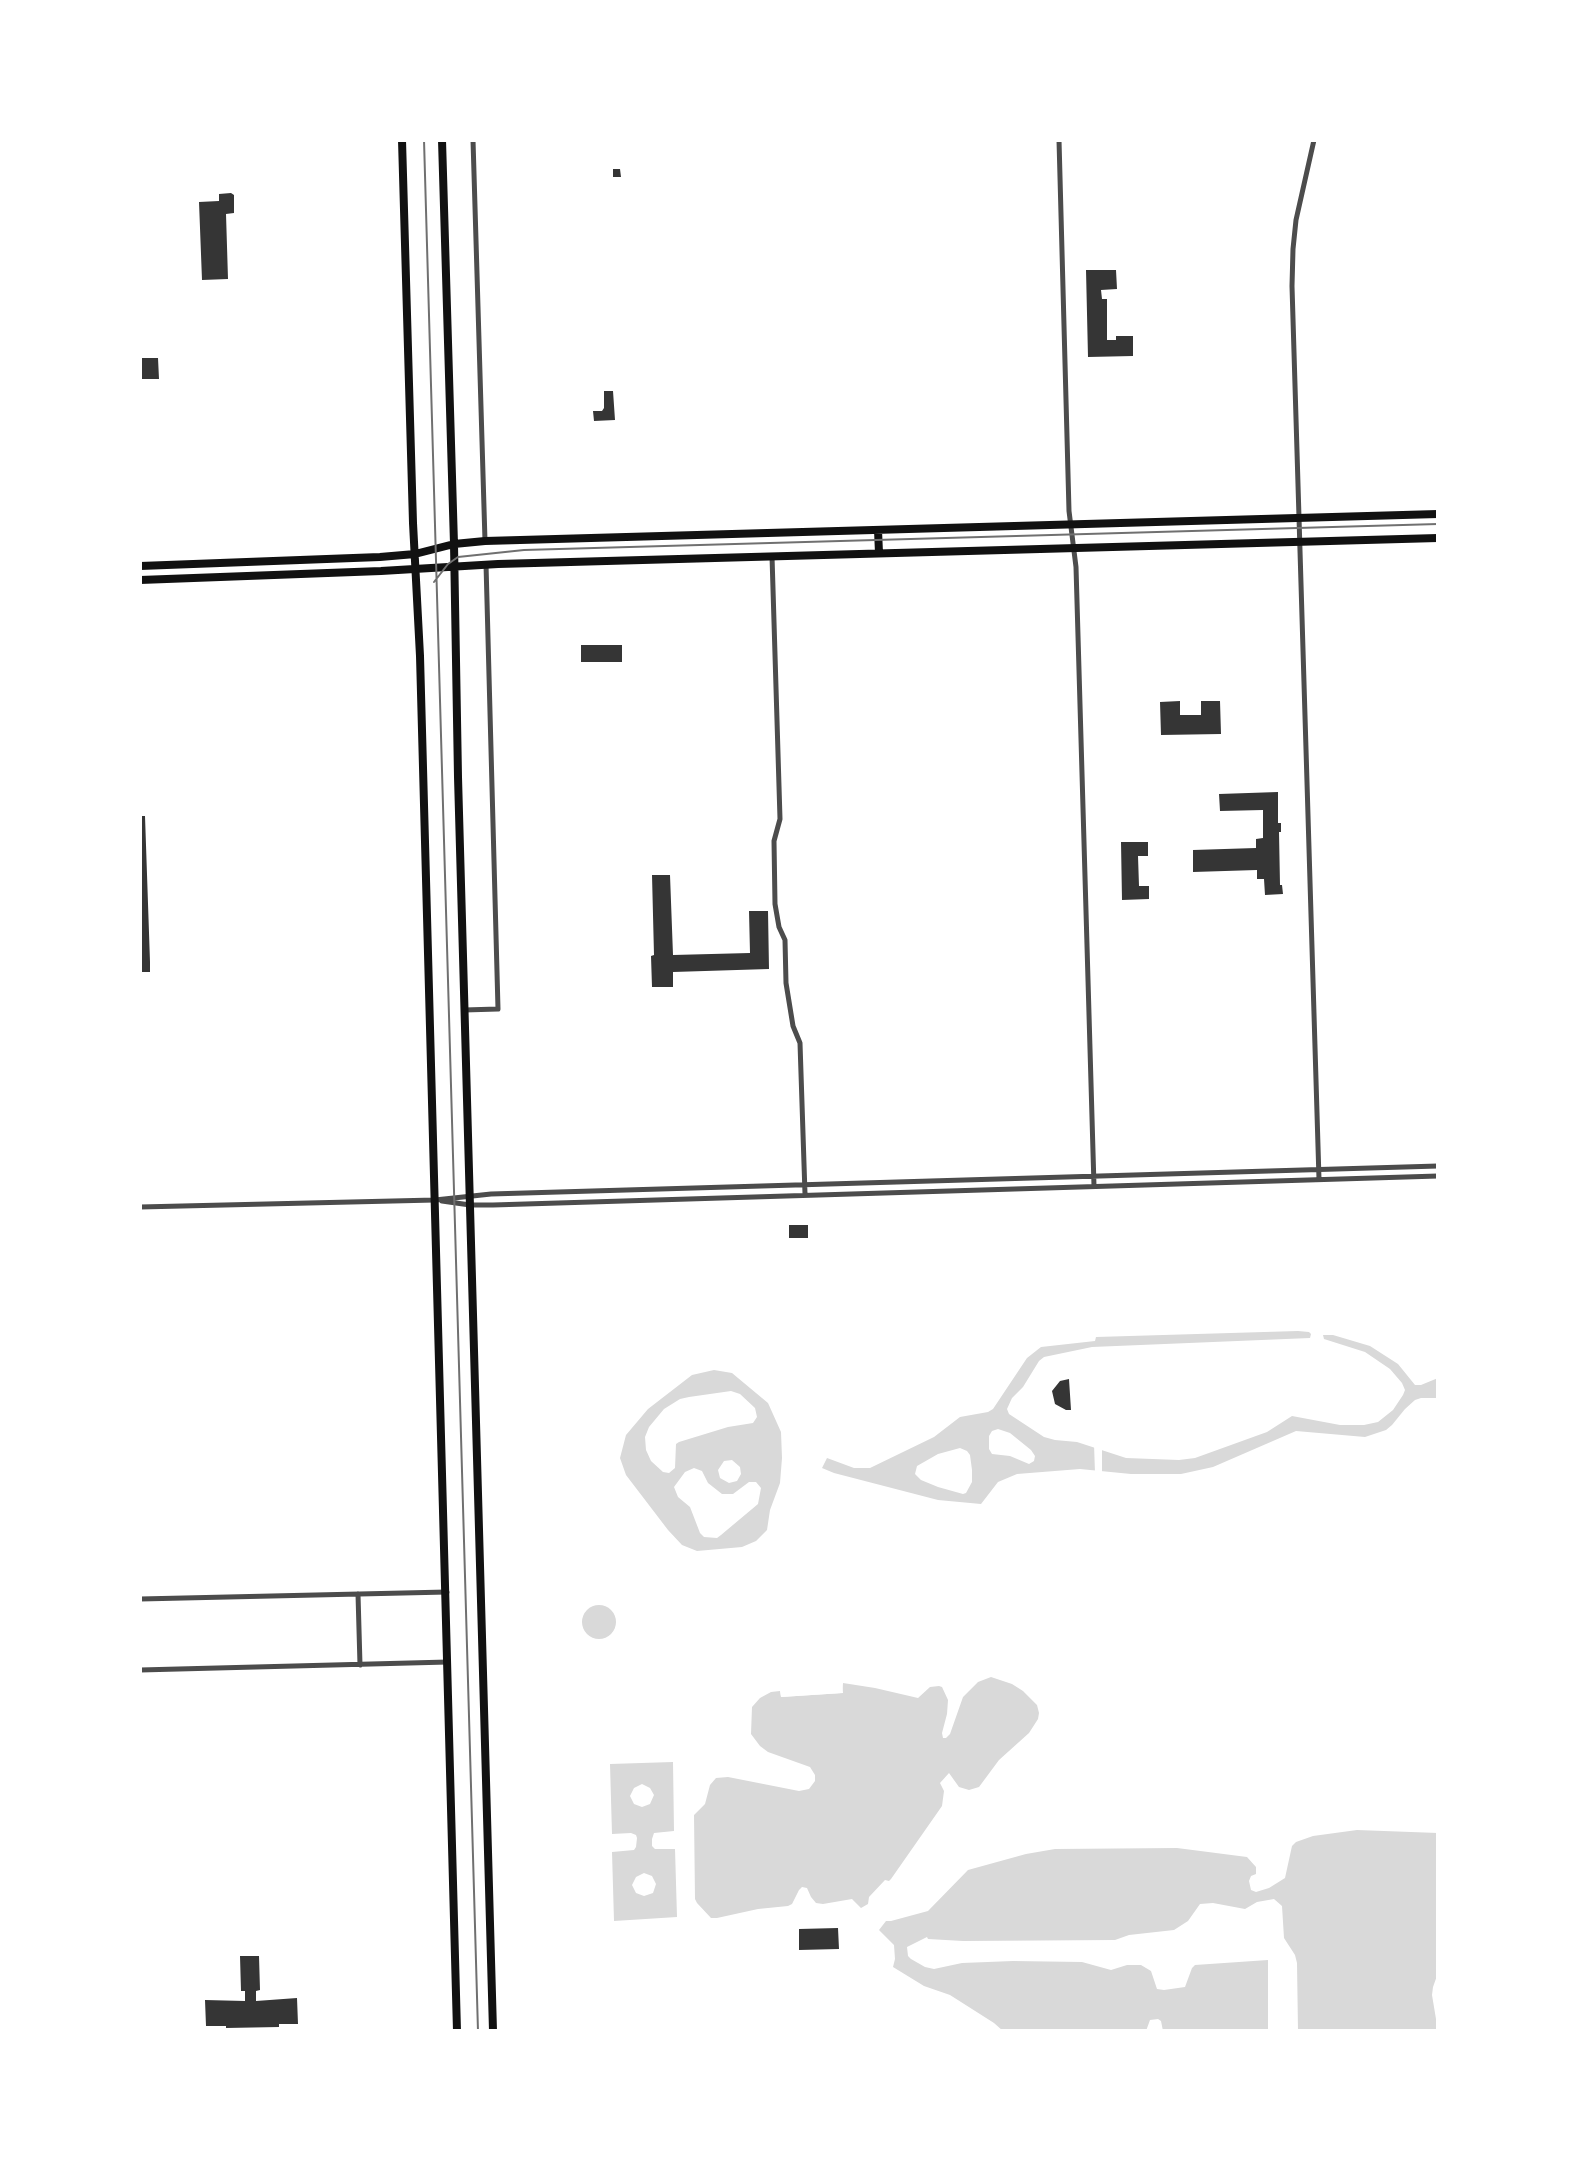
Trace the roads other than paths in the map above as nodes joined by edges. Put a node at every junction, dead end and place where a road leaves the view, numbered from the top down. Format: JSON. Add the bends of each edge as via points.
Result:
{"nodes":[{"id":1,"x":402,"y":140,"type":"edge"},
{"id":2,"x":442,"y":140,"type":"edge"},
{"id":3,"x":473,"y":140,"type":"edge"},
{"id":4,"x":1059,"y":140,"type":"edge"},
{"id":5,"x":1314,"y":140,"type":"edge"},
{"id":6,"x":1438,"y":514,"type":"edge"},
{"id":7,"x":1300,"y":518,"type":"junction"},
{"id":8,"x":1071,"y":525,"type":"junction"},
{"id":9,"x":878,"y":530,"type":"junction"},
{"id":10,"x":1438,"y":538,"type":"edge"},
{"id":11,"x":485,"y":541,"type":"junction"},
{"id":12,"x":1301,"y":542,"type":"junction"},
{"id":13,"x":454,"y":544,"type":"junction"},
{"id":14,"x":1074,"y":549,"type":"junction"},
{"id":15,"x":879,"y":553,"type":"junction"},
{"id":16,"x":415,"y":554,"type":"junction"},
{"id":17,"x":772,"y":556,"type":"junction"},
{"id":18,"x":486,"y":564,"type":"junction"},
{"id":19,"x":140,"y":566,"type":"edge"},
{"id":20,"x":454,"y":566,"type":"junction"},
{"id":21,"x":416,"y":568,"type":"junction"},
{"id":22,"x":140,"y":580,"type":"edge"},
{"id":23,"x":464,"y":1010,"type":"junction"},
{"id":24,"x":1438,"y":1166,"type":"edge"},
{"id":25,"x":1318,"y":1169,"type":"junction"},
{"id":26,"x":1094,"y":1176,"type":"junction"},
{"id":27,"x":1438,"y":1176,"type":"edge"},
{"id":28,"x":1319,"y":1180,"type":"junction"},
{"id":29,"x":805,"y":1184,"type":"junction"},
{"id":30,"x":1094,"y":1186,"type":"junction"},
{"id":31,"x":805,"y":1194,"type":"junction"},
{"id":32,"x":470,"y":1195,"type":"junction"},
{"id":33,"x":435,"y":1200,"type":"junction"},
{"id":34,"x":470,"y":1205,"type":"junction"},
{"id":35,"x":140,"y":1208,"type":"edge"},
{"id":36,"x":447,"y":1591,"type":"junction"},
{"id":37,"x":358,"y":1594,"type":"junction"},
{"id":38,"x":140,"y":1599,"type":"edge"},
{"id":39,"x":448,"y":1662,"type":"junction"},
{"id":40,"x":360,"y":1665,"type":"junction"},
{"id":41,"x":140,"y":1670,"type":"edge"},
{"id":42,"x":457,"y":2031,"type":"edge"},
{"id":43,"x":493,"y":2031,"type":"edge"}],
"edges":[{"from":1,"to":16,"type":"main road"},
{"from":2,"to":13,"type":"main road"},
{"from":3,"to":11,"type":"street"},
{"from":4,"to":8,"type":"street"},
{"from":5,"to":7,"type":"street","via":[[1293,249]]},
{"from":6,"to":7,"type":"main road"},
{"from":7,"to":8,"type":"main road"},
{"from":7,"to":12,"type":"street"},
{"from":8,"to":9,"type":"main road"},
{"from":8,"to":14,"type":"street"},
{"from":9,"to":11,"type":"main road"},
{"from":9,"to":15,"type":"main road"},
{"from":10,"to":12,"type":"main road"},
{"from":11,"to":13,"type":"main road"},
{"from":12,"to":14,"type":"main road"},
{"from":12,"to":25,"type":"street"},
{"from":13,"to":16,"type":"main road"},
{"from":13,"to":20,"type":"main road"},
{"from":14,"to":15,"type":"main road"},
{"from":14,"to":26,"type":"street"},
{"from":15,"to":17,"type":"main road"},
{"from":16,"to":19,"type":"main road"},
{"from":16,"to":21,"type":"main road"},
{"from":17,"to":18,"type":"main road"},
{"from":17,"to":29,"type":"street","via":[[780,819],[774,850],[775,904],[785,940],[793,1026],[800,1043]]},
{"from":18,"to":20,"type":"main road"},
{"from":18,"to":23,"type":"street","via":[[498,1010]]},
{"from":20,"to":21,"type":"main road"},
{"from":20,"to":23,"type":"main road"},
{"from":21,"to":22,"type":"main road"},
{"from":21,"to":33,"type":"main road"},
{"from":23,"to":32,"type":"main road"},
{"from":24,"to":25,"type":"street"},
{"from":25,"to":26,"type":"street"},
{"from":25,"to":28,"type":"street"},
{"from":26,"to":29,"type":"street"},
{"from":26,"to":30,"type":"street"},
{"from":27,"to":28,"type":"street"},
{"from":28,"to":30,"type":"street"},
{"from":29,"to":31,"type":"street"},
{"from":29,"to":32,"type":"street"},
{"from":30,"to":31,"type":"street"},
{"from":31,"to":34,"type":"street"},
{"from":32,"to":33,"type":"street"},
{"from":32,"to":34,"type":"main road"},
{"from":33,"to":34,"type":"street"},
{"from":33,"to":35,"type":"street"},
{"from":33,"to":36,"type":"main road"},
{"from":34,"to":43,"type":"main road"},
{"from":36,"to":37,"type":"street"},
{"from":36,"to":39,"type":"main road"},
{"from":37,"to":38,"type":"street"},
{"from":37,"to":40,"type":"street"},
{"from":39,"to":40,"type":"street"},
{"from":39,"to":42,"type":"main road"},
{"from":40,"to":41,"type":"street"}]}
